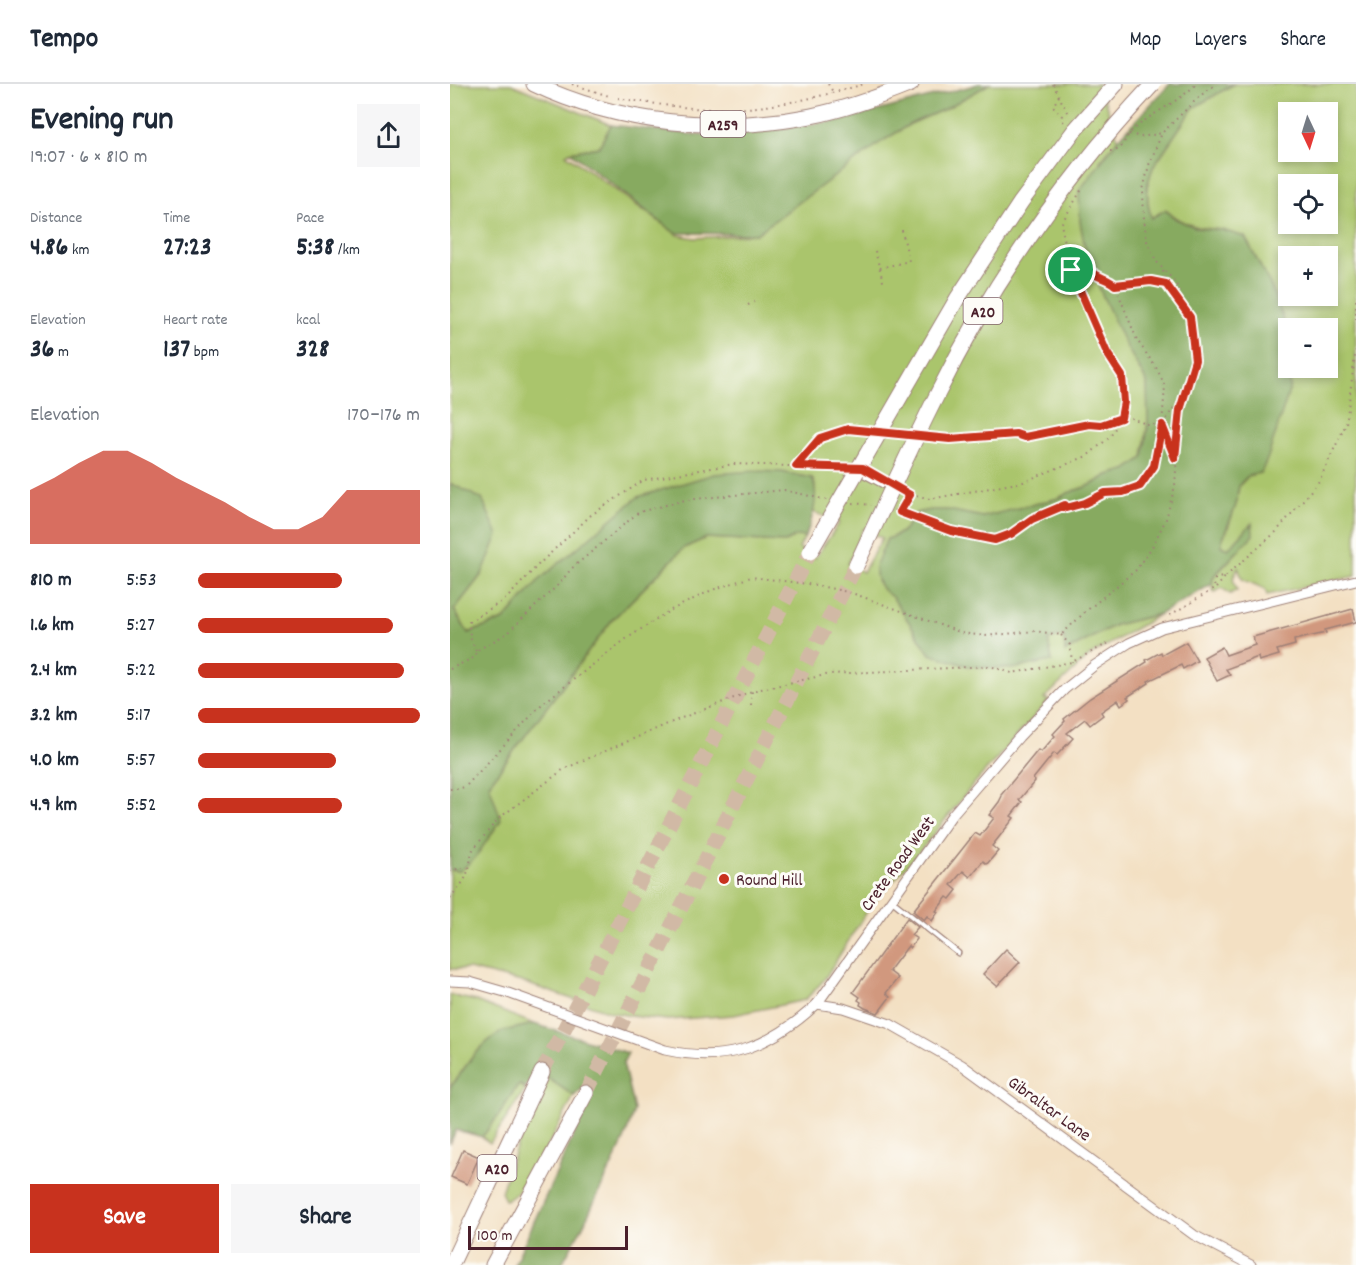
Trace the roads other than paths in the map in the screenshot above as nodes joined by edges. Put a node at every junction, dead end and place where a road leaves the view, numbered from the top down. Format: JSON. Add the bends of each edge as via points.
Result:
{"nodes":[{"id":1,"x":534,"y":84,"type":"edge"},
{"id":2,"x":911,"y":84,"type":"edge"},
{"id":3,"x":1116,"y":84,"type":"edge"},
{"id":4,"x":1153,"y":84,"type":"edge"},
{"id":5,"x":852,"y":470,"type":"junction"},
{"id":6,"x":896,"y":490,"type":"junction"},
{"id":7,"x":810,"y":552,"type":"tunnel mouth"},
{"id":8,"x":856,"y":566,"type":"tunnel mouth"},
{"id":9,"x":1356,"y":580,"type":"edge"},
{"id":10,"x":891,"y":900,"type":"junction"},
{"id":11,"x":958,"y":953,"type":"dead end"},
{"id":12,"x":450,"y":981,"type":"edge"},
{"id":13,"x":817,"y":1004,"type":"junction"},
{"id":14,"x":542,"y":1071,"type":"tunnel mouth"},
{"id":15,"x":586,"y":1093,"type":"tunnel mouth"},
{"id":16,"x":451,"y":1265,"type":"edge"},
{"id":17,"x":494,"y":1265,"type":"edge"},
{"id":18,"x":1251,"y":1265,"type":"edge"}],
"edges":[{"from":1,"to":2,"type":"highway","number":"A259","via":[[608,110],[668,121],[727,125],[810,116]]},
{"from":3,"to":5,"type":"highway","number":"A20","bridge":true,"via":[[1074,131],[998,236]]},
{"from":4,"to":6,"type":"highway","number":"A20","bridge":true,"via":[[1096,147],[1021,250],[944,382]]},
{"from":5,"to":6,"type":"lane"},
{"from":5,"to":7,"type":"highway","number":"A20","bridge":true},
{"from":6,"to":8,"type":"highway","number":"A20","bridge":true},
{"from":9,"to":10,"type":"street","name":"Crete Road West","via":[[1162,628],[1110,654],[1065,689],[1019,737],[952,815]]},
{"from":10,"to":11,"type":"lane"},
{"from":10,"to":13,"type":"street","name":"Crete Road West"},
{"from":12,"to":13,"type":"street","name":"Crete Road West","via":[[470,982],[508,993],[665,1050],[706,1056],[744,1050],[776,1037]]},
{"from":13,"to":18,"type":"street","name":"Gibraltar Lane","via":[[843,1008],[890,1024],[962,1065],[1194,1235]]},
{"from":14,"to":16,"type":"highway","number":"A20"},
{"from":15,"to":17,"type":"highway","number":"A20"}]}
